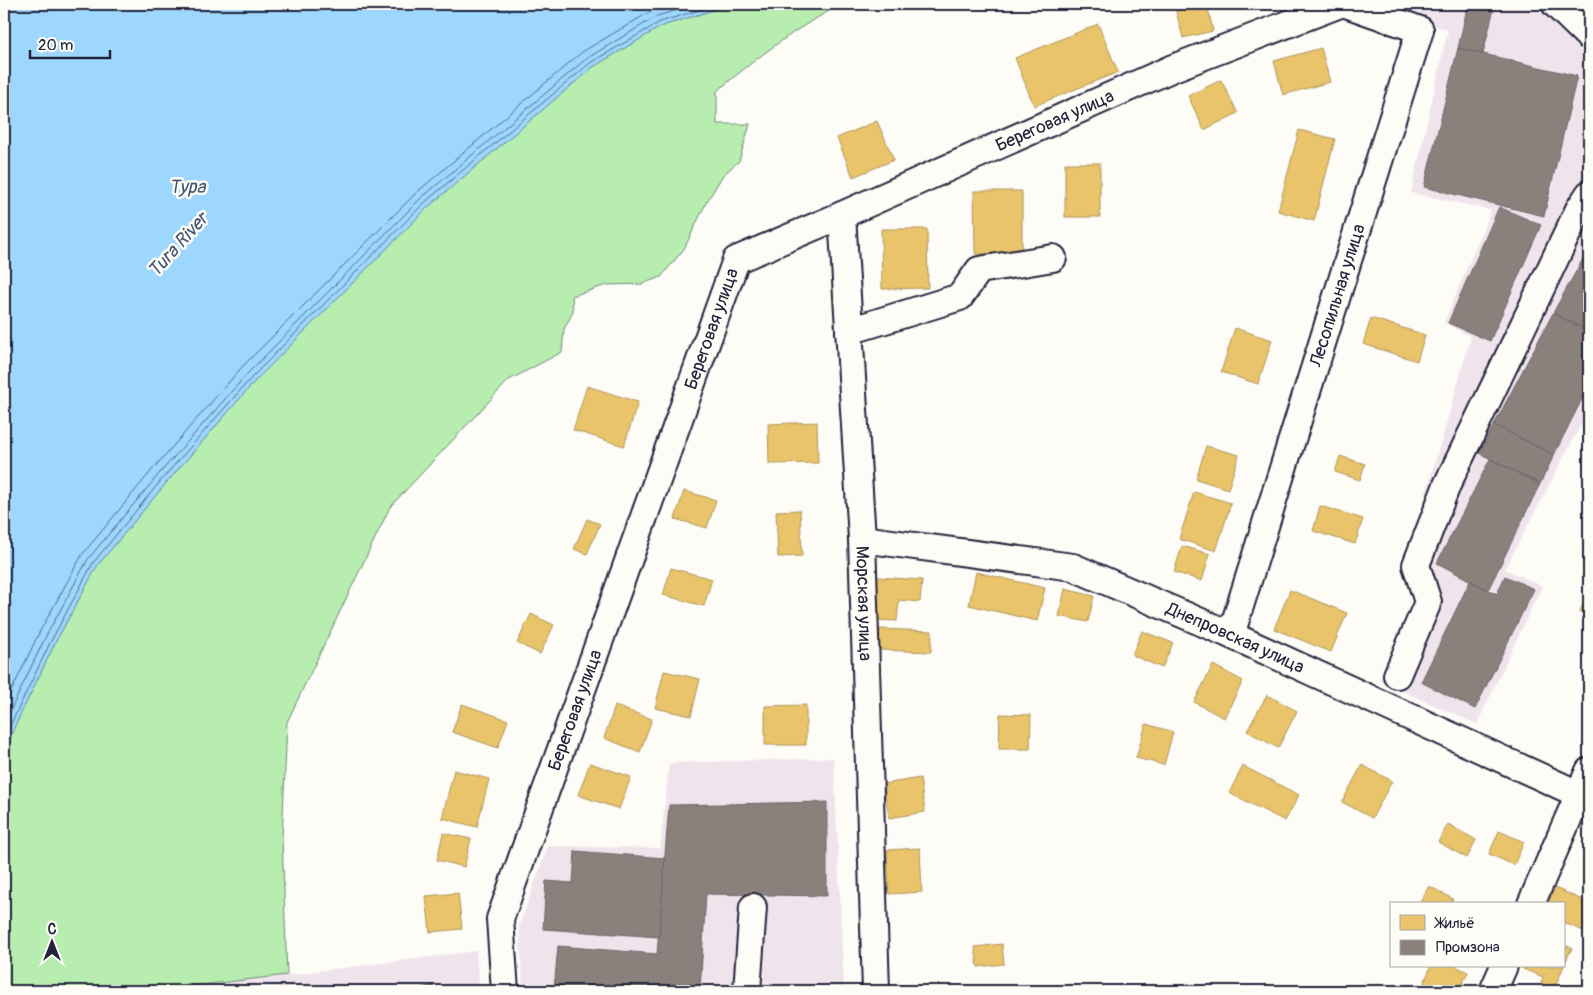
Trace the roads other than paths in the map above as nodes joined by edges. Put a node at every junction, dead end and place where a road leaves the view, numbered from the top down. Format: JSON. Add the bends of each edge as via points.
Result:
{"nodes":[{"id":1,"x":1340,"y":4,"type":"edge"},
{"id":2,"x":1346,"y":4,"type":"edge"},
{"id":3,"x":1555,"y":4,"type":"edge"},
{"id":4,"x":1589,"y":35,"type":"edge"},
{"id":5,"x":1589,"y":194,"type":"edge"},
{"id":6,"x":842,"y":215,"type":"junction"},
{"id":7,"x":1053,"y":258,"type":"dead end"},
{"id":8,"x":849,"y":331,"type":"junction"},
{"id":9,"x":862,"y":539,"type":"junction"},
{"id":10,"x":1231,"y":635,"type":"junction"},
{"id":11,"x":1397,"y":675,"type":"dead end"},
{"id":12,"x":1589,"y":771,"type":"edge"},
{"id":13,"x":1584,"y":797,"type":"edge"},
{"id":14,"x":1532,"y":902,"type":"edge"},
{"id":15,"x":752,"y":907,"type":"dead end"},
{"id":16,"x":1503,"y":968,"type":"edge"},
{"id":17,"x":505,"y":991,"type":"edge"},
{"id":18,"x":747,"y":991,"type":"edge"},
{"id":19,"x":876,"y":991,"type":"edge"},
{"id":20,"x":1493,"y":991,"type":"edge"}],
"edges":[{"from":1,"to":6,"type":"street","name":"Береговая улица","via":[[1174,68]]},
{"from":2,"to":10,"type":"street","name":"Лесопильная улица","via":[[1420,30]]},
{"from":3,"to":4,"type":"street"},
{"from":5,"to":11,"type":"street","via":[[1447,485],[1416,565],[1428,602]]},
{"from":6,"to":8,"type":"street","name":"Морская улица"},
{"from":6,"to":17,"type":"street","name":"Береговая улица","via":[[736,260],[500,919]]},
{"from":7,"to":8,"type":"street","via":[[979,270],[960,298]]},
{"from":8,"to":9,"type":"street","name":"Морская улица"},
{"from":9,"to":10,"type":"street","name":"Днепровская улица","via":[[1073,567]]},
{"from":9,"to":19,"type":"street","name":"Морская улица"},
{"from":10,"to":13,"type":"street","name":"Днепровская улица"},
{"from":12,"to":13,"type":"street"},
{"from":13,"to":14,"type":"street"},
{"from":15,"to":18,"type":"street"},
{"from":16,"to":20,"type":"street"}]}
